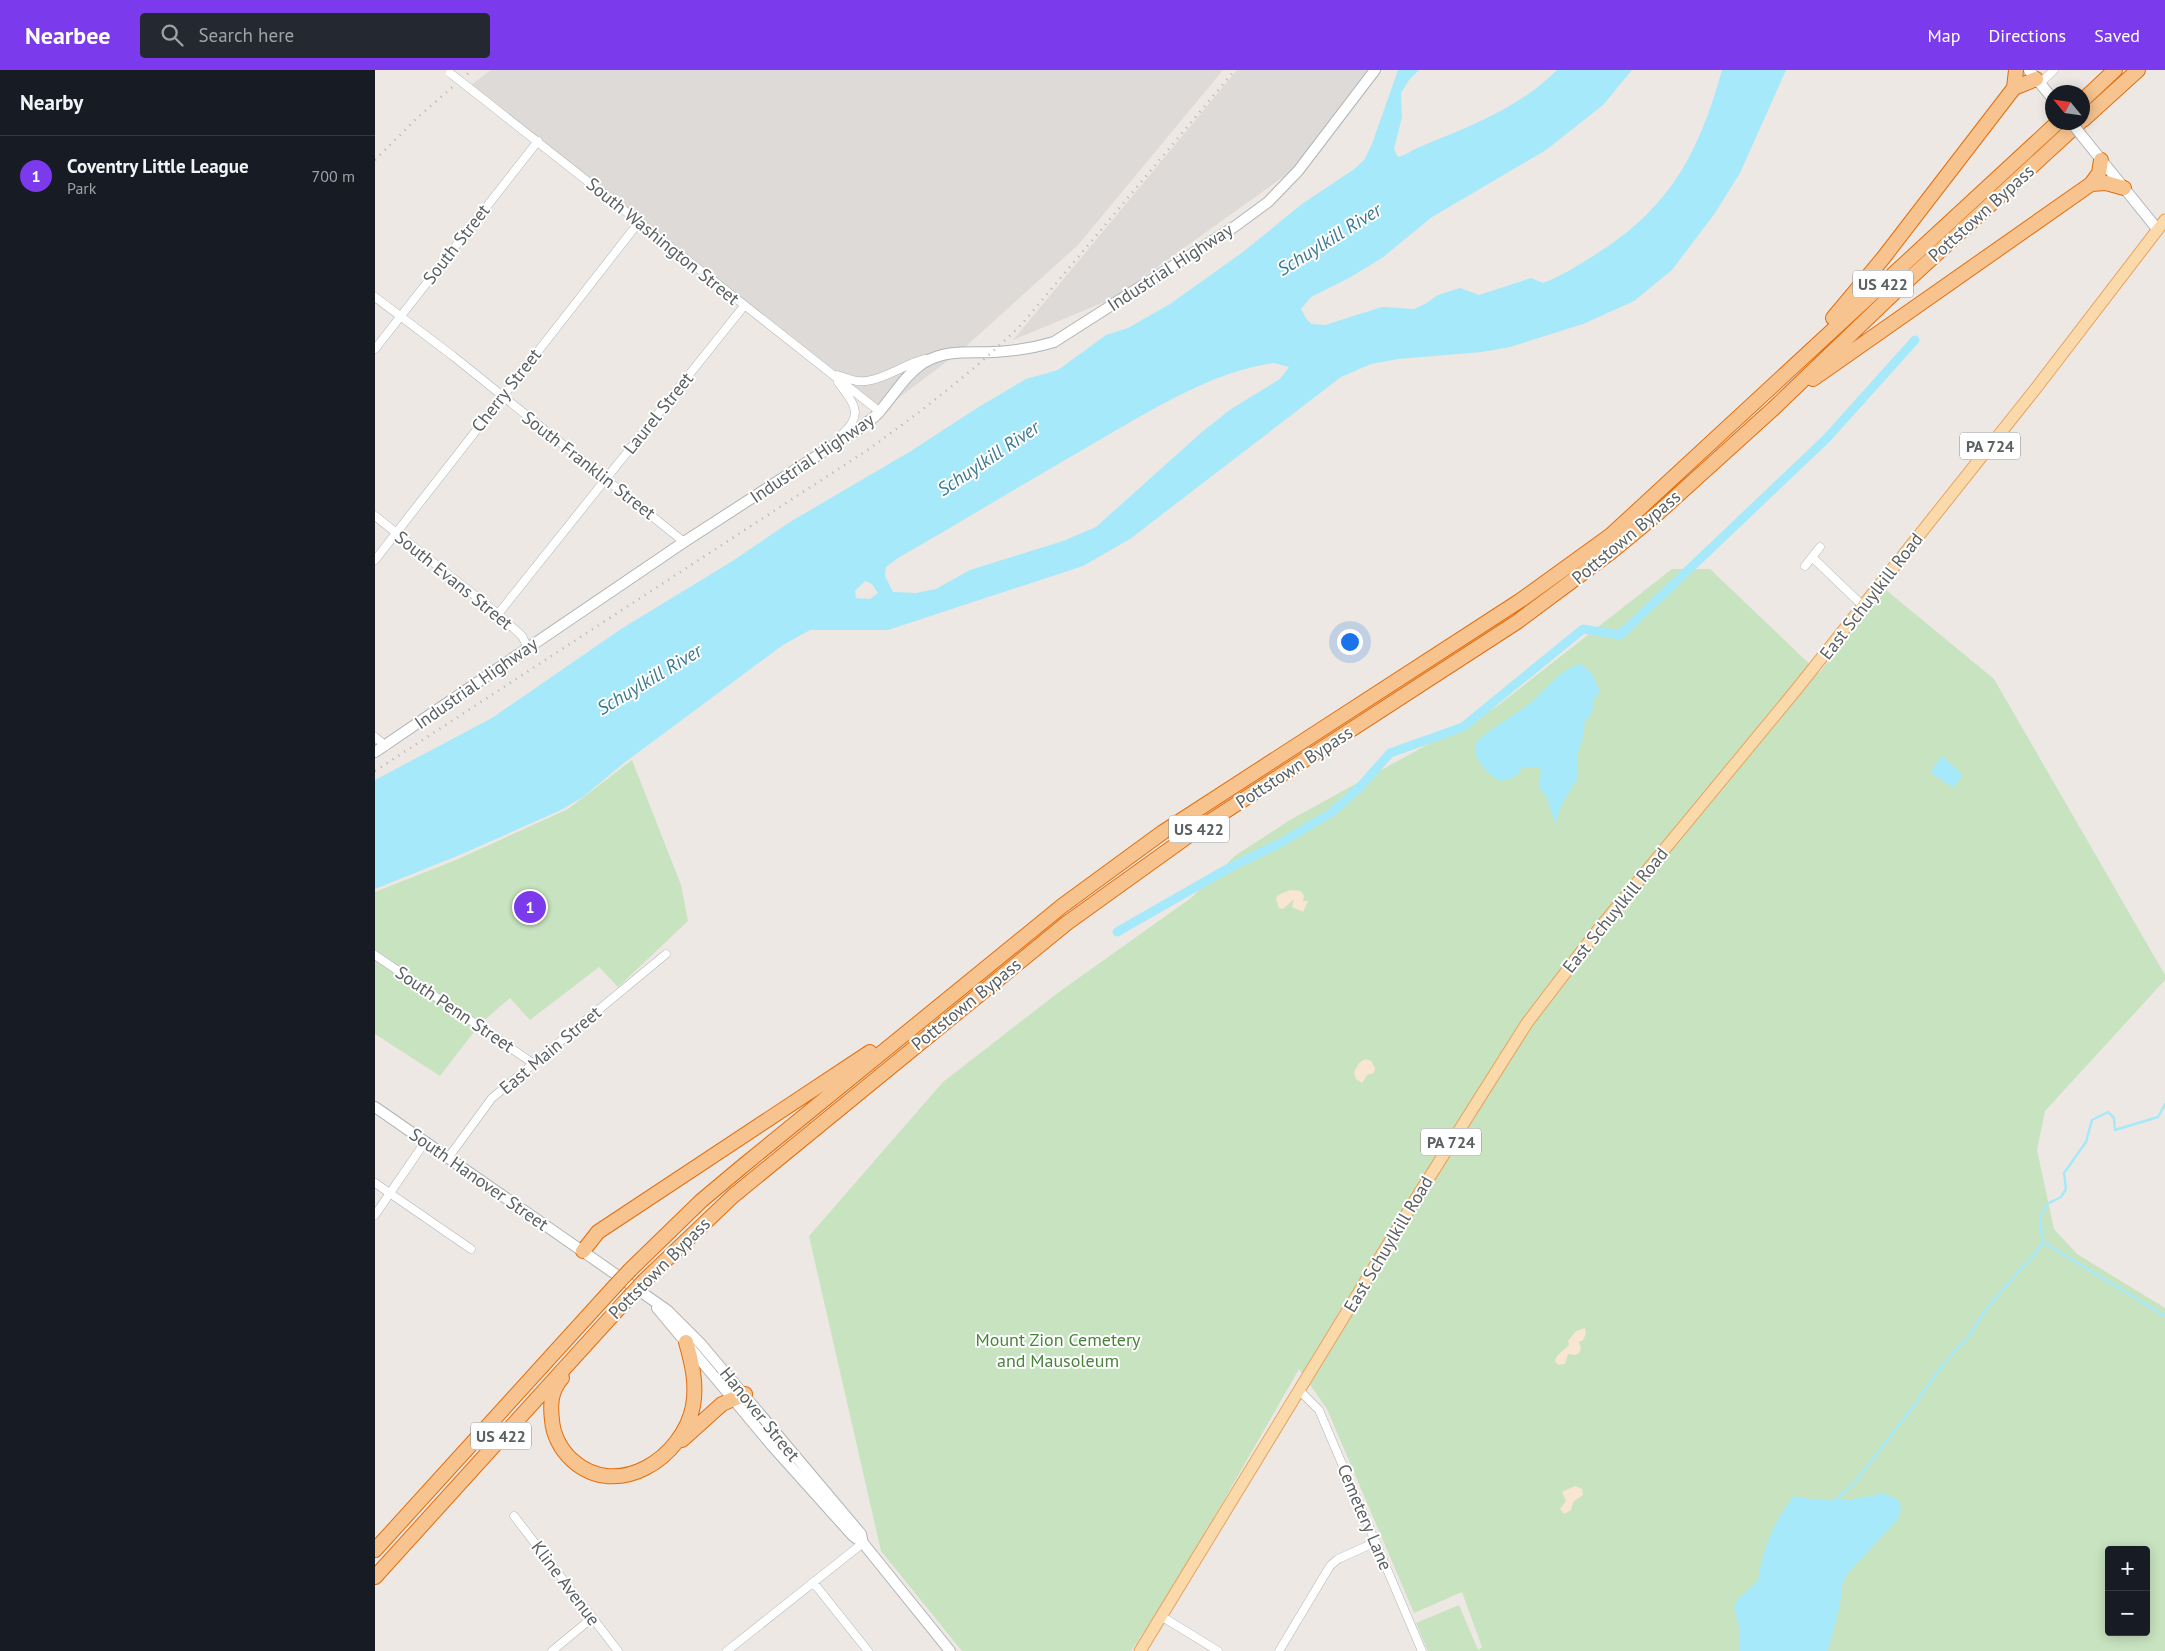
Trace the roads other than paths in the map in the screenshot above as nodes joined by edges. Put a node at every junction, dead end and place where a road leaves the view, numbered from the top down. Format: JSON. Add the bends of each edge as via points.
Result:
{"nodes":[{"id":1,"x":1375,"y":70,"type":"edge"},
{"id":2,"x":2015,"y":70,"type":"edge"},
{"id":3,"x":2054,"y":70,"type":"edge"},
{"id":4,"x":2115,"y":70,"type":"edge"},
{"id":5,"x":2138,"y":70,"type":"edge"},
{"id":6,"x":448,"y":72,"type":"edge"},
{"id":7,"x":2035,"y":77,"type":"edge"},
{"id":8,"x":2014,"y":88,"type":"junction"},
{"id":9,"x":2045,"y":89,"type":"edge"},
{"id":10,"x":2090,"y":93,"type":"edge"},
{"id":11,"x":2090,"y":118,"type":"edge"},
{"id":12,"x":2049,"y":130,"type":"edge"},
{"id":13,"x":2078,"y":130,"type":"edge"},
{"id":14,"x":2084,"y":130,"type":"edge"},
{"id":15,"x":538,"y":141,"type":"junction"},
{"id":16,"x":2101,"y":160,"type":"junction"},
{"id":17,"x":2091,"y":184,"type":"junction"},
{"id":18,"x":2124,"y":188,"type":"junction"},
{"id":19,"x":639,"y":222,"type":"junction"},
{"id":20,"x":2161,"y":225,"type":"edge"},
{"id":21,"x":375,"y":297,"type":"edge"},
{"id":22,"x":744,"y":306,"type":"junction"},
{"id":23,"x":401,"y":316,"type":"junction"},
{"id":24,"x":375,"y":349,"type":"edge"},
{"id":25,"x":951,"y":352,"type":"junction"},
{"id":26,"x":831,"y":372,"type":"junction"},
{"id":27,"x":501,"y":396,"type":"junction"},
{"id":28,"x":1774,"y":408,"type":"junction"},
{"id":29,"x":880,"y":412,"type":"junction"},
{"id":30,"x":1708,"y":445,"type":"junction"},
{"id":31,"x":827,"y":448,"type":"junction"},
{"id":32,"x":606,"y":478,"type":"junction"},
{"id":33,"x":375,"y":516,"type":"edge"},
{"id":34,"x":397,"y":533,"type":"junction"},
{"id":35,"x":684,"y":542,"type":"junction"},
{"id":36,"x":1820,"y":547,"type":"dead end"},
{"id":37,"x":1812,"y":557,"type":"junction"},
{"id":38,"x":375,"y":560,"type":"edge"},
{"id":39,"x":1805,"y":566,"type":"dead end"},
{"id":40,"x":1863,"y":606,"type":"junction"},
{"id":41,"x":499,"y":614,"type":"junction"},
{"id":42,"x":527,"y":648,"type":"junction"},
{"id":43,"x":375,"y":737,"type":"edge"},
{"id":44,"x":386,"y":746,"type":"junction"},
{"id":45,"x":375,"y":752,"type":"edge"},
{"id":46,"x":665,"y":954,"type":"dead end"},
{"id":47,"x":375,"y":955,"type":"edge"},
{"id":48,"x":905,"y":1032,"type":"junction"},
{"id":49,"x":534,"y":1064,"type":"junction"},
{"id":50,"x":375,"y":1107,"type":"edge"},
{"id":51,"x":425,"y":1142,"type":"junction"},
{"id":52,"x":448,"y":1158,"type":"junction"},
{"id":53,"x":375,"y":1183,"type":"edge"},
{"id":54,"x":390,"y":1193,"type":"junction"},
{"id":55,"x":375,"y":1215,"type":"edge"},
{"id":56,"x":471,"y":1249,"type":"dead end"},
{"id":57,"x":583,"y":1251,"type":"junction"},
{"id":58,"x":645,"y":1294,"type":"junction"},
{"id":59,"x":686,"y":1342,"type":"junction"},
{"id":60,"x":575,"y":1355,"type":"junction"},
{"id":61,"x":1299,"y":1390,"type":"junction"},
{"id":62,"x":739,"y":1396,"type":"junction"},
{"id":63,"x":658,"y":1462,"type":"junction"},
{"id":64,"x":514,"y":1516,"type":"dead end"},
{"id":65,"x":1376,"y":1542,"type":"junction"},
{"id":66,"x":863,"y":1543,"type":"junction"},
{"id":67,"x":375,"y":1550,"type":"edge"},
{"id":68,"x":375,"y":1578,"type":"edge"},
{"id":69,"x":813,"y":1582,"type":"junction"},
{"id":70,"x":1161,"y":1616,"type":"junction"},
{"id":71,"x":593,"y":1618,"type":"junction"},
{"id":72,"x":552,"y":1651,"type":"edge"},
{"id":73,"x":618,"y":1651,"type":"edge"},
{"id":74,"x":727,"y":1651,"type":"edge"},
{"id":75,"x":868,"y":1651,"type":"edge"},
{"id":76,"x":950,"y":1651,"type":"edge"},
{"id":77,"x":1140,"y":1651,"type":"edge"},
{"id":78,"x":1218,"y":1651,"type":"edge"},
{"id":79,"x":1279,"y":1651,"type":"edge"},
{"id":80,"x":1422,"y":1651,"type":"edge"}],
"edges":[{"from":1,"to":25,"type":"street","name":"Industrial Highway","via":[[1298,171],[1268,202],[1234,227],[1054,342],[1035,348]]},
{"from":2,"to":8,"type":"highway"},
{"from":3,"to":7,"type":"street"},
{"from":4,"to":10,"type":"highway"},
{"from":5,"to":11,"type":"highway","name":"Pottstown Bypass","number":"US 422"},
{"from":6,"to":15,"type":"street","name":"South Washington Street","bridge":true},
{"from":7,"to":8,"type":"highway"},
{"from":7,"to":9,"type":"street"},
{"from":8,"to":30,"type":"highway","via":[[1846,305]]},
{"from":12,"to":30,"type":"highway","name":"Pottstown Bypass","number":"US 422"},
{"from":13,"to":28,"type":"highway","name":"Pottstown Bypass","number":"US 422","via":[[1893,294]]},
{"from":14,"to":16,"type":"street"},
{"from":15,"to":19,"type":"street","name":"South Washington Street"},
{"from":15,"to":23,"type":"street","name":"South Street"},
{"from":16,"to":17,"type":"highway","via":[[2099,173]]},
{"from":16,"to":18,"type":"street"},
{"from":17,"to":18,"type":"highway","via":[[2106,183]]},
{"from":17,"to":28,"type":"highway"},
{"from":18,"to":20,"type":"street"},
{"from":19,"to":22,"type":"street","name":"South Washington Street"},
{"from":19,"to":27,"type":"street","name":"Cherry Street"},
{"from":20,"to":40,"type":"main road","name":"East Schuylkill Road","number":"PA 724"},
{"from":21,"to":23,"type":"street","name":"South Franklin Street"},
{"from":22,"to":26,"type":"street","name":"South Washington Street"},
{"from":22,"to":32,"type":"street","name":"Laurel Street"},
{"from":23,"to":24,"type":"street","name":"South Street"},
{"from":23,"to":27,"type":"street","name":"South Franklin Street"},
{"from":25,"to":26,"type":"street","via":[[908,363],[880,378],[857,381]]},
{"from":25,"to":29,"type":"street","name":"Industrial Highway","via":[[925,362],[909,374]]},
{"from":26,"to":29,"type":"street","name":"South Washington Street"},
{"from":26,"to":31,"type":"street","via":[[855,405],[855,416],[849,428]]},
{"from":27,"to":32,"type":"street","name":"South Franklin Street"},
{"from":27,"to":34,"type":"street","name":"Cherry Street"},
{"from":28,"to":60,"type":"highway","name":"Pottstown Bypass","number":"US 422","bridge":true,"via":[[1657,514],[1561,590],[1467,655],[1195,831],[1067,923],[733,1196],[629,1296]]},
{"from":29,"to":31,"type":"street","name":"Industrial Highway"},
{"from":30,"to":48,"type":"highway","name":"Pottstown Bypass","number":"US 422","via":[[1611,535],[1521,600],[1163,832],[1062,906]]},
{"from":31,"to":35,"type":"street","name":"Industrial Highway"},
{"from":32,"to":35,"type":"street","name":"South Franklin Street"},
{"from":32,"to":41,"type":"street","name":"Laurel Street"},
{"from":33,"to":34,"type":"street","name":"South Evans Street"},
{"from":34,"to":38,"type":"street","name":"Cherry Street"},
{"from":34,"to":41,"type":"street","name":"South Evans Street"},
{"from":35,"to":42,"type":"street","name":"Industrial Highway"},
{"from":36,"to":37,"type":"street"},
{"from":37,"to":39,"type":"street"},
{"from":37,"to":40,"type":"street"},
{"from":40,"to":61,"type":"main road","name":"East Schuylkill Road","number":"PA 724","via":[[1598,930],[1527,1023]]},
{"from":41,"to":42,"type":"street","name":"South Evans Street","via":[[522,636]]},
{"from":42,"to":44,"type":"street","name":"Industrial Highway"},
{"from":43,"to":44,"type":"street"},
{"from":44,"to":45,"type":"street","name":"Industrial Highway"},
{"from":46,"to":49,"type":"street","name":"East Main Street"},
{"from":47,"to":49,"type":"street","name":"South Penn Street"},
{"from":48,"to":57,"type":"highway","via":[[598,1232]]},
{"from":48,"to":67,"type":"highway","name":"Pottstown Bypass","number":"US 422","bridge":true,"via":[[701,1201],[630,1270]]},
{"from":49,"to":52,"type":"street","name":"East Main Street","via":[[492,1098]]},
{"from":50,"to":51,"type":"street","name":"South Hanover Street"},
{"from":51,"to":52,"type":"street","name":"South Hanover Street"},
{"from":51,"to":54,"type":"street"},
{"from":52,"to":57,"type":"street","name":"South Hanover Street"},
{"from":53,"to":54,"type":"street"},
{"from":54,"to":55,"type":"street"},
{"from":54,"to":56,"type":"street"},
{"from":57,"to":58,"type":"street","name":"Hanover Street"},
{"from":58,"to":59,"type":"street","name":"Hanover Street"},
{"from":58,"to":62,"type":"street","name":"Hanover Street","via":[[689,1331]]},
{"from":59,"to":62,"type":"street","name":"Hanover Street"},
{"from":59,"to":63,"type":"highway","via":[[695,1382],[691,1412],[676,1440]]},
{"from":60,"to":63,"type":"highway","via":[[573,1365],[555,1387],[551,1405],[552,1425],[567,1455],[588,1472],[609,1476],[632,1474]]},
{"from":60,"to":68,"type":"highway","name":"Pottstown Bypass","number":"US 422"},
{"from":61,"to":65,"type":"street","name":"Cemetery Lane","via":[[1319,1410]]},
{"from":61,"to":70,"type":"main road","name":"East Schuylkill Road","number":"PA 724"},
{"from":62,"to":63,"type":"highway","via":[[722,1404]]},
{"from":62,"to":66,"type":"street","name":"Hanover Street","via":[[861,1534]]},
{"from":64,"to":71,"type":"street","name":"Kline Avenue"},
{"from":65,"to":79,"type":"street","via":[[1338,1559],[1330,1566]]},
{"from":65,"to":80,"type":"street","name":"Cemetery Lane"},
{"from":66,"to":69,"type":"street"},
{"from":66,"to":76,"type":"street","name":"Hanover Street"},
{"from":69,"to":74,"type":"street"},
{"from":69,"to":75,"type":"street"},
{"from":70,"to":77,"type":"main road","name":"East Schuylkill Road","number":"PA 724"},
{"from":70,"to":78,"type":"street"},
{"from":71,"to":72,"type":"street"},
{"from":71,"to":73,"type":"street","name":"Kline Avenue"}]}
